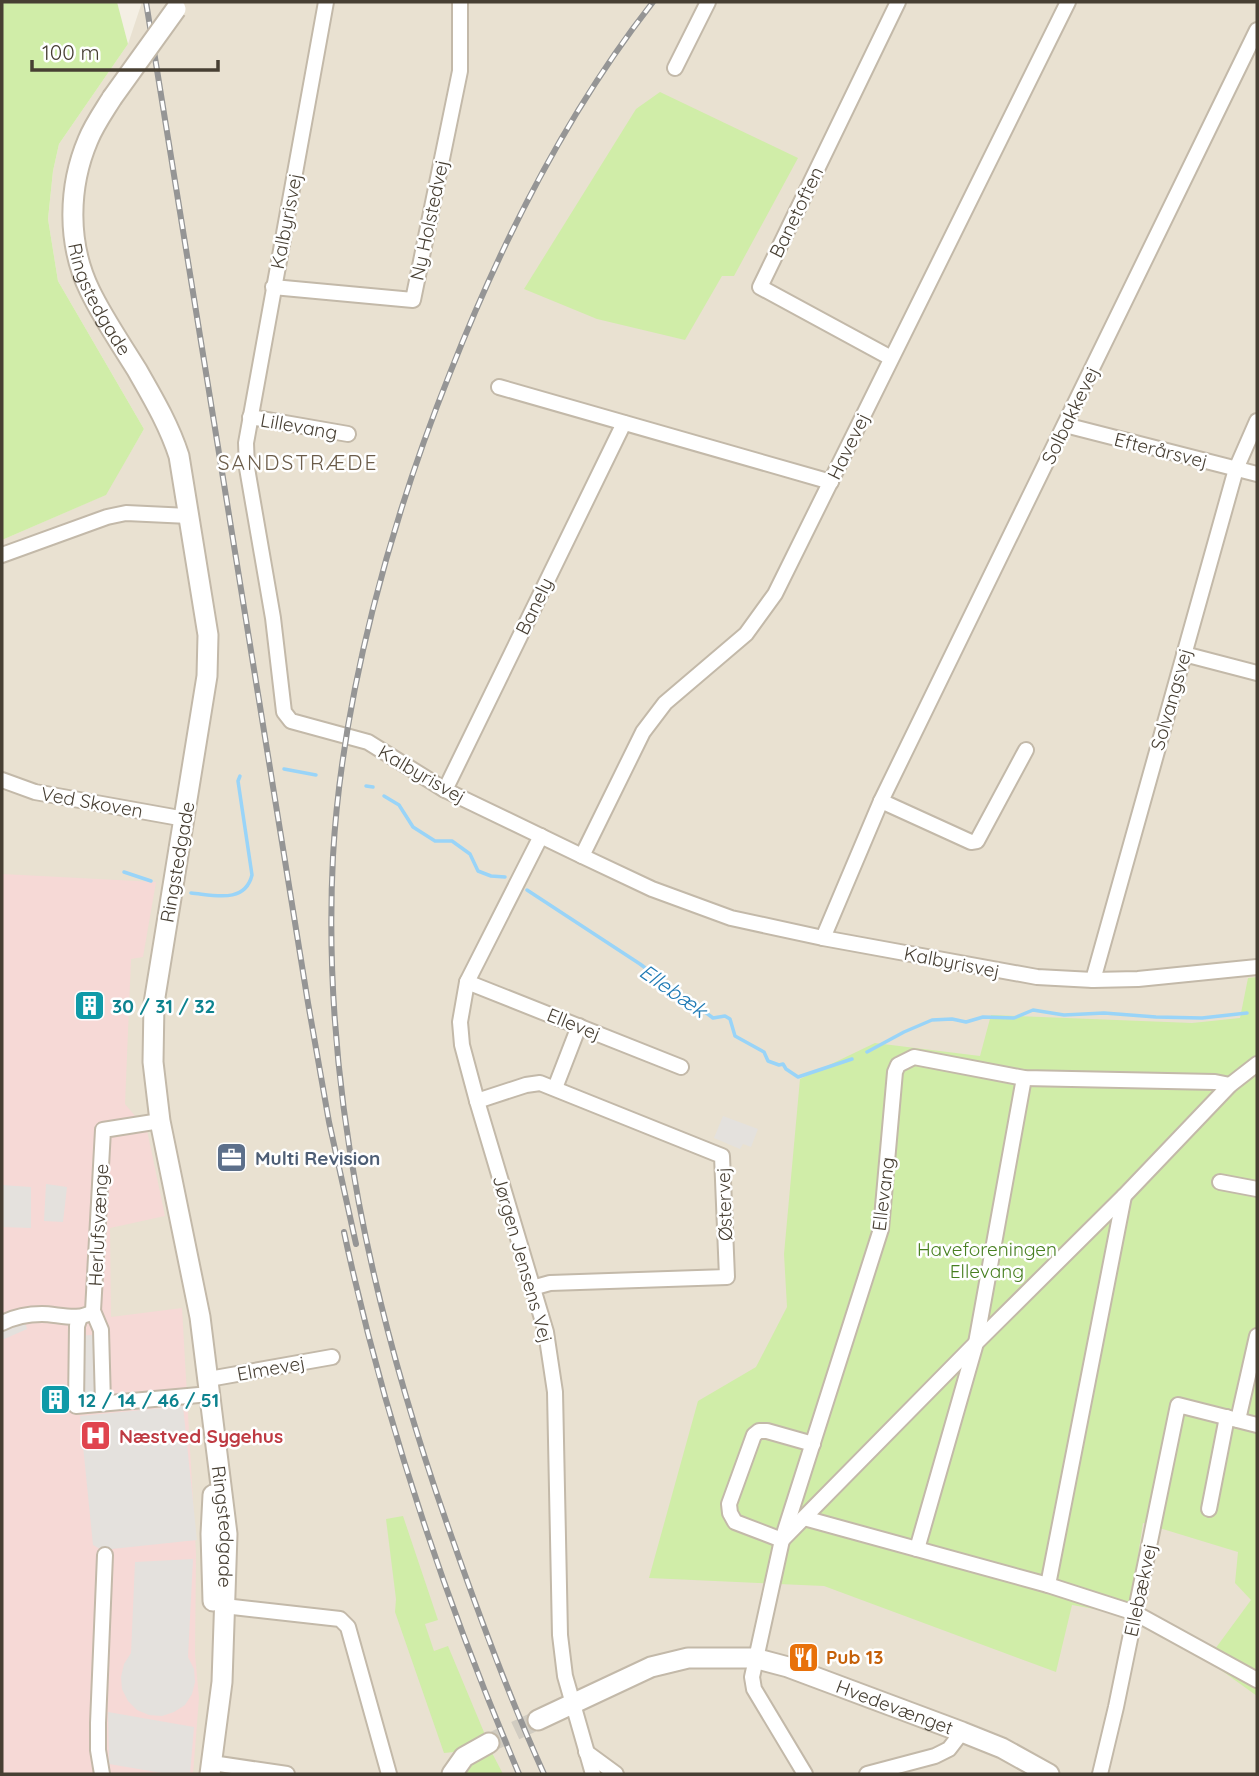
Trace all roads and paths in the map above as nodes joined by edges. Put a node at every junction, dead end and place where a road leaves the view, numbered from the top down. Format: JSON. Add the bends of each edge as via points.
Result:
{"nodes":[{"id":1,"x":326,"y":2,"type":"edge"},
{"id":2,"x":460,"y":2,"type":"edge"},
{"id":3,"x":708,"y":2,"type":"edge"},
{"id":4,"x":898,"y":2,"type":"edge"},
{"id":5,"x":1068,"y":2,"type":"edge"},
{"id":6,"x":178,"y":5,"type":"edge"},
{"id":7,"x":1257,"y":30,"type":"edge"},
{"id":8,"x":675,"y":68,"type":"dead end"},
{"id":9,"x":273,"y":287,"type":"junction"},
{"id":10,"x":891,"y":358,"type":"junction"},
{"id":11,"x":499,"y":387,"type":"dead end"},
{"id":12,"x":250,"y":417,"type":"junction"},
{"id":13,"x":1257,"y":421,"type":"edge"},
{"id":14,"x":624,"y":423,"type":"junction"},
{"id":15,"x":1065,"y":425,"type":"junction"},
{"id":16,"x":348,"y":434,"type":"dead end"},
{"id":17,"x":1236,"y":469,"type":"junction"},
{"id":18,"x":1257,"y":474,"type":"edge"},
{"id":19,"x":831,"y":482,"type":"junction"},
{"id":20,"x":189,"y":516,"type":"junction"},
{"id":21,"x":2,"y":555,"type":"edge"},
{"id":22,"x":1184,"y":654,"type":"junction"},
{"id":23,"x":1257,"y":673,"type":"edge"},
{"id":24,"x":1026,"y":750,"type":"dead end"},
{"id":25,"x":2,"y":780,"type":"edge"},
{"id":26,"x":446,"y":790,"type":"junction"},
{"id":27,"x":881,"y":800,"type":"junction"},
{"id":28,"x":184,"y":818,"type":"junction"},
{"id":29,"x":541,"y":836,"type":"junction"},
{"id":30,"x":582,"y":856,"type":"junction"},
{"id":31,"x":823,"y":937,"type":"junction"},
{"id":32,"x":1257,"y":967,"type":"edge"},
{"id":33,"x":1093,"y":980,"type":"junction"},
{"id":34,"x":467,"y":982,"type":"junction"},
{"id":35,"x":579,"y":1026,"type":"junction"},
{"id":36,"x":1257,"y":1063,"type":"edge"},
{"id":37,"x":681,"y":1067,"type":"dead end"},
{"id":38,"x":1024,"y":1078,"type":"junction"},
{"id":39,"x":1230,"y":1085,"type":"junction"},
{"id":40,"x":555,"y":1088,"type":"junction"},
{"id":41,"x":477,"y":1101,"type":"junction"},
{"id":42,"x":160,"y":1121,"type":"junction"},
{"id":43,"x":1220,"y":1182,"type":"dead end"},
{"id":44,"x":1257,"y":1189,"type":"edge"},
{"id":45,"x":1124,"y":1196,"type":"junction"},
{"id":46,"x":532,"y":1288,"type":"junction"},
{"id":47,"x":86,"y":1314,"type":"junction"},
{"id":48,"x":2,"y":1323,"type":"edge"},
{"id":49,"x":1257,"y":1336,"type":"edge"},
{"id":50,"x":976,"y":1343,"type":"junction"},
{"id":51,"x":332,"y":1357,"type":"dead end"},
{"id":52,"x":210,"y":1387,"type":"junction"},
{"id":53,"x":103,"y":1403,"type":"junction"},
{"id":54,"x":1232,"y":1419,"type":"junction"},
{"id":55,"x":1257,"y":1425,"type":"edge"},
{"id":56,"x":813,"y":1444,"type":"junction"},
{"id":57,"x":216,"y":1445,"type":"junction"},
{"id":58,"x":1209,"y":1510,"type":"dead end"},
{"id":59,"x":804,"y":1518,"type":"junction"},
{"id":60,"x":782,"y":1540,"type":"junction"},
{"id":61,"x":917,"y":1549,"type":"junction"},
{"id":62,"x":105,"y":1555,"type":"dead end"},
{"id":63,"x":1048,"y":1584,"type":"junction"},
{"id":64,"x":224,"y":1606,"type":"junction"},
{"id":65,"x":1135,"y":1612,"type":"junction"},
{"id":66,"x":754,"y":1658,"type":"junction"},
{"id":67,"x":1256,"y":1676,"type":"edge"},
{"id":68,"x":572,"y":1703,"type":"junction"},
{"id":69,"x":538,"y":1720,"type":"tunnel mouth"},
{"id":70,"x":216,"y":1721,"type":"junction"},
{"id":71,"x":962,"y":1732,"type":"junction"},
{"id":72,"x":489,"y":1743,"type":"tunnel mouth"},
{"id":73,"x":586,"y":1752,"type":"junction"},
{"id":74,"x":211,"y":1768,"type":"edge"},
{"id":75,"x":102,"y":1774,"type":"edge"},
{"id":76,"x":286,"y":1774,"type":"edge"},
{"id":77,"x":389,"y":1774,"type":"edge"},
{"id":78,"x":452,"y":1774,"type":"edge"},
{"id":79,"x":593,"y":1774,"type":"edge"},
{"id":80,"x":616,"y":1774,"type":"edge"},
{"id":81,"x":805,"y":1774,"type":"edge"},
{"id":82,"x":867,"y":1774,"type":"edge"},
{"id":83,"x":1049,"y":1774,"type":"edge"},
{"id":84,"x":1100,"y":1774,"type":"edge"}],
"edges":[{"from":1,"to":9,"type":"street","name":"Kalbyrisvej"},
{"from":2,"to":9,"type":"street","name":"Ny Holstedvej","via":[[460,71],[413,300]]},
{"from":3,"to":8,"type":"street"},
{"from":4,"to":10,"type":"street","name":"Banetoften","via":[[760,287]]},
{"from":5,"to":10,"type":"street","name":"Havevej"},
{"from":6,"to":20,"type":"street","name":"Ringstedgade","bridge":true,"via":[[88,140],[78,169],[73,211],[76,252],[91,292],[173,437]]},
{"from":7,"to":15,"type":"street","name":"Solbakkevej"},
{"from":9,"to":12,"type":"street","name":"Kalbyrisvej"},
{"from":10,"to":19,"type":"street","name":"Havevej"},
{"from":11,"to":14,"type":"street"},
{"from":12,"to":16,"type":"street","name":"Lillevang"},
{"from":12,"to":26,"type":"street","name":"Kalbyrisvej","via":[[247,468],[284,712],[291,721],[368,742]]},
{"from":13,"to":17,"type":"street","name":"Solvangsvej"},
{"from":14,"to":19,"type":"street"},
{"from":14,"to":26,"type":"street","name":"Banely"},
{"from":15,"to":17,"type":"street","name":"Efterårsvej"},
{"from":15,"to":27,"type":"street","name":"Solbakkevej"},
{"from":17,"to":18,"type":"street","name":"Efterårsvej"},
{"from":17,"to":22,"type":"street","name":"Solvangsvej"},
{"from":19,"to":30,"type":"street","name":"Havevej","via":[[775,594],[746,634],[665,703],[643,732]]},
{"from":20,"to":21,"type":"street","via":[[125,513]]},
{"from":20,"to":28,"type":"street","name":"Ringstedgade","via":[[209,659]]},
{"from":22,"to":23,"type":"street"},
{"from":22,"to":33,"type":"street","name":"Solvangsvej"},
{"from":24,"to":27,"type":"street","via":[[977,841]]},
{"from":25,"to":28,"type":"street","name":"Ved Skoven","via":[[35,792]]},
{"from":26,"to":29,"type":"street","name":"Kalbyrisvej"},
{"from":27,"to":31,"type":"street","name":"Solbakkevej"},
{"from":28,"to":42,"type":"street","name":"Ringstedgade","via":[[154,1003],[153,1062]]},
{"from":29,"to":30,"type":"street","name":"Kalbyrisvej"},
{"from":29,"to":34,"type":"street","name":"Jørgen Jensens Vej"},
{"from":30,"to":31,"type":"street","name":"Kalbyrisvej","via":[[652,890],[731,918]]},
{"from":31,"to":33,"type":"street","name":"Kalbyrisvej","via":[[1037,977]]},
{"from":32,"to":33,"type":"street","name":"Kalbyrisvej"},
{"from":34,"to":35,"type":"street","name":"Ellevej"},
{"from":34,"to":41,"type":"street","name":"Jørgen Jensens Vej","via":[[460,1022]]},
{"from":35,"to":37,"type":"street","name":"Ellevej"},
{"from":35,"to":40,"type":"street"},
{"from":36,"to":39,"type":"street"},
{"from":38,"to":39,"type":"street","name":"Ellevang"},
{"from":38,"to":50,"type":"street"},
{"from":38,"to":56,"type":"street","name":"Ellevang","via":[[914,1057],[898,1065],[881,1229]]},
{"from":39,"to":45,"type":"street"},
{"from":40,"to":41,"type":"street","name":"Østervej","via":[[526,1085]]},
{"from":40,"to":46,"type":"street","name":"Østervej","via":[[722,1156],[727,1277],[550,1283]]},
{"from":41,"to":46,"type":"street","name":"Jørgen Jensens Vej"},
{"from":42,"to":47,"type":"street","name":"Herlufsvænge","via":[[103,1130]]},
{"from":42,"to":52,"type":"street","name":"Ringstedgade"},
{"from":43,"to":44,"type":"street"},
{"from":45,"to":50,"type":"street"},
{"from":45,"to":63,"type":"street"},
{"from":46,"to":68,"type":"street","name":"Jørgen Jensens Vej","via":[[546,1332],[555,1392],[560,1635]]},
{"from":47,"to":48,"type":"street","via":[[24,1315]]},
{"from":47,"to":53,"type":"street","via":[[101,1329]]},
{"from":47,"to":53,"type":"street","name":"Herlufsvænge","via":[[77,1326],[76,1406]]},
{"from":49,"to":54,"type":"street"},
{"from":50,"to":59,"type":"street"},
{"from":50,"to":61,"type":"street"},
{"from":51,"to":52,"type":"street","name":"Elmevej"},
{"from":52,"to":53,"type":"street","name":"Elmevej","via":[[168,1398]]},
{"from":52,"to":57,"type":"street","name":"Ringstedgade"},
{"from":54,"to":55,"type":"street"},
{"from":54,"to":58,"type":"street"},
{"from":54,"to":65,"type":"street","name":"Ellebækvej","via":[[1178,1405]]},
{"from":56,"to":60,"type":"street","name":"Ellevang"},
{"from":56,"to":60,"type":"street","via":[[760,1430],[754,1435],[729,1504],[735,1522]]},
{"from":57,"to":64,"type":"street","name":"Ringstedgade","via":[[227,1534]]},
{"from":57,"to":70,"type":"street","via":[[211,1534]]},
{"from":59,"to":60,"type":"street"},
{"from":59,"to":61,"type":"street"},
{"from":60,"to":66,"type":"street","name":"Ellevang"},
{"from":61,"to":63,"type":"street"},
{"from":62,"to":75,"type":"street","via":[[98,1723]]},
{"from":63,"to":65,"type":"street"},
{"from":64,"to":70,"type":"street","name":"Ringstedgade"},
{"from":64,"to":77,"type":"street","via":[[340,1619],[348,1627]]},
{"from":65,"to":67,"type":"street"},
{"from":65,"to":84,"type":"street","name":"Ellebækvej"},
{"from":66,"to":68,"type":"street","name":"Hvedevænget","via":[[688,1658],[651,1667]]},
{"from":66,"to":71,"type":"street","name":"Hvedevænget"},
{"from":66,"to":81,"type":"street","name":"Ellevang","via":[[754,1689]]},
{"from":68,"to":69,"type":"street","name":"Hvedevænget"},
{"from":68,"to":73,"type":"street","name":"Jørgen Jensens Vej"},
{"from":70,"to":74,"type":"street","name":"Ringstedgade"},
{"from":71,"to":82,"type":"street","via":[[949,1749],[935,1756]]},
{"from":71,"to":83,"type":"street","name":"Hvedevænget"},
{"from":72,"to":78,"type":"street","via":[[464,1757]]},
{"from":73,"to":79,"type":"street","name":"Jørgen Jensens Vej"},
{"from":73,"to":80,"type":"street"},
{"from":74,"to":76,"type":"street"}]}
